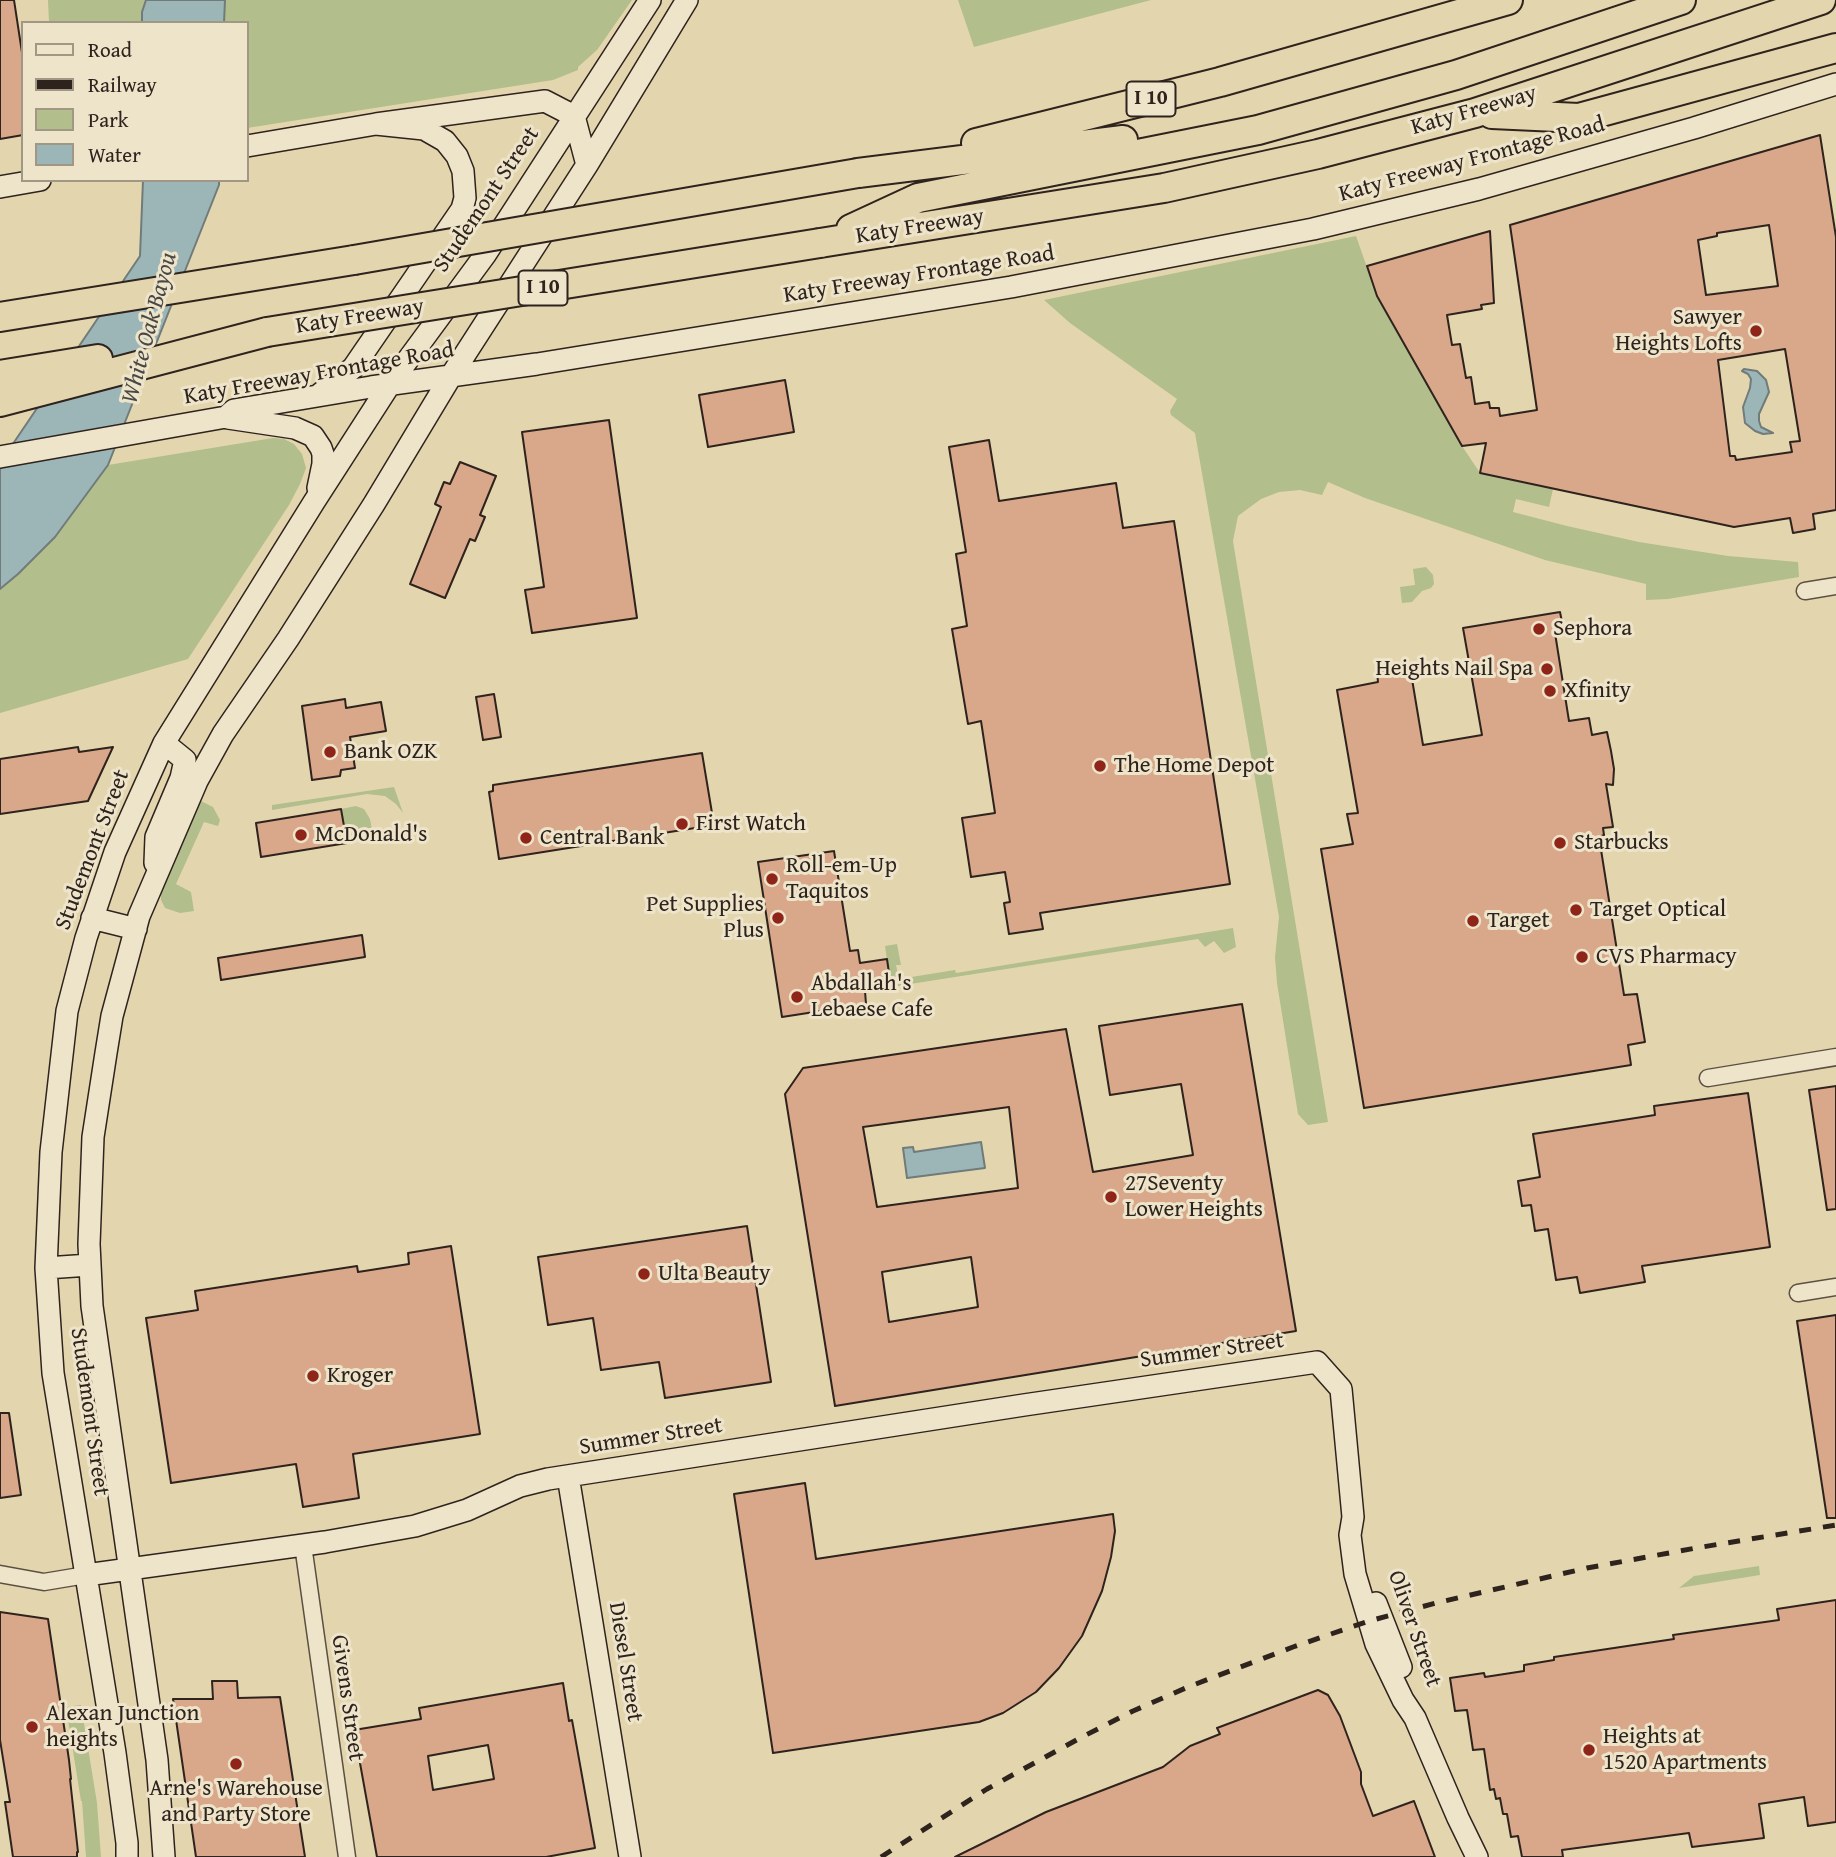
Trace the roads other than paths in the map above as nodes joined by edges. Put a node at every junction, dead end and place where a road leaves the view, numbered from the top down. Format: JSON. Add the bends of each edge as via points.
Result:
{"nodes":[{"id":1,"x":650,"y":0,"type":"edge"},
{"id":2,"x":687,"y":0,"type":"edge"},
{"id":3,"x":1508,"y":0,"type":"edge"},
{"id":4,"x":1681,"y":0,"type":"edge"},
{"id":5,"x":1821,"y":0,"type":"edge"},
{"id":6,"x":1836,"y":48,"type":"edge"},
{"id":7,"x":1455,"y":68,"type":"junction"},
{"id":8,"x":1836,"y":84,"type":"edge"},
{"id":9,"x":1471,"y":114,"type":"junction"},
{"id":10,"x":574,"y":116,"type":"junction"},
{"id":11,"x":376,"y":124,"type":"junction"},
{"id":12,"x":248,"y":146,"type":"edge"},
{"id":13,"x":587,"y":165,"type":"junction"},
{"id":14,"x":858,"y":173,"type":"junction"},
{"id":15,"x":29,"y":182,"type":"edge"},
{"id":16,"x":0,"y":187,"type":"edge"},
{"id":17,"x":820,"y":243,"type":"junction"},
{"id":18,"x":0,"y":299,"type":"edge"},
{"id":19,"x":39,"y":311,"type":"junction"},
{"id":20,"x":0,"y":317,"type":"edge"},
{"id":21,"x":267,"y":332,"type":"junction"},
{"id":22,"x":0,"y":375,"type":"edge"},
{"id":23,"x":451,"y":376,"type":"junction"},
{"id":24,"x":390,"y":384,"type":"junction"},
{"id":25,"x":315,"y":397,"type":"junction"},
{"id":26,"x":0,"y":401,"type":"edge"},
{"id":27,"x":226,"y":417,"type":"junction"},
{"id":28,"x":0,"y":457,"type":"edge"},
{"id":29,"x":314,"y":502,"type":"junction"},
{"id":30,"x":1836,"y":586,"type":"edge"},
{"id":31,"x":1805,"y":591,"type":"dead end"},
{"id":32,"x":164,"y":743,"type":"junction"},
{"id":33,"x":153,"y":883,"type":"junction"},
{"id":34,"x":92,"y":918,"type":"junction"},
{"id":35,"x":136,"y":929,"type":"junction"},
{"id":36,"x":1836,"y":1056,"type":"edge"},
{"id":37,"x":1708,"y":1077,"type":"dead end"},
{"id":38,"x":90,"y":1265,"type":"junction"},
{"id":39,"x":46,"y":1268,"type":"junction"},
{"id":40,"x":1836,"y":1287,"type":"edge"},
{"id":41,"x":1798,"y":1293,"type":"dead end"},
{"id":42,"x":1317,"y":1362,"type":"joint"},
{"id":43,"x":568,"y":1476,"type":"junction"},
{"id":44,"x":303,"y":1545,"type":"junction"},
{"id":45,"x":131,"y":1569,"type":"junction"},
{"id":46,"x":0,"y":1574,"type":"edge"},
{"id":47,"x":86,"y":1575,"type":"junction"},
{"id":48,"x":127,"y":1857,"type":"edge"},
{"id":49,"x":164,"y":1857,"type":"edge"},
{"id":50,"x":347,"y":1857,"type":"edge"},
{"id":51,"x":630,"y":1857,"type":"edge"},
{"id":52,"x":1477,"y":1857,"type":"edge"}],
"edges":[{"from":1,"to":10,"type":"main road","name":"Studemont Street"},
{"from":2,"to":13,"type":"main road","name":"Studemont Street"},
{"from":3,"to":14,"type":"highway","number":"I 10","via":[[1220,82]]},
{"from":4,"to":7,"type":"highway"},
{"from":5,"to":9,"type":"highway","name":"Katy Freeway","number":"I 10"},
{"from":6,"to":9,"type":"highway","via":[[1579,118]]},
{"from":7,"to":14,"type":"highway","via":[[1122,140]]},
{"from":7,"to":17,"type":"highway","via":[[1258,130],[918,198]]},
{"from":8,"to":23,"type":"main road","name":"Katy Freeway Frontage Road","via":[[1479,189],[1313,229],[1011,287]]},
{"from":9,"to":17,"type":"highway","name":"Katy Freeway","number":"I 10","via":[[1164,188]]},
{"from":10,"to":11,"type":"main road","via":[[545,101]]},
{"from":10,"to":13,"type":"main road"},
{"from":10,"to":24,"type":"main road","name":"Studemont Street","via":[[485,255]]},
{"from":11,"to":12,"type":"main road"},
{"from":11,"to":25,"type":"main road","via":[[424,129],[445,141],[463,171],[462,209],[353,368]]},
{"from":13,"to":23,"type":"main road","name":"Studemont Street"},
{"from":14,"to":19,"type":"highway","number":"I 10","bridge":true},
{"from":15,"to":16,"type":"main road"},
{"from":17,"to":21,"type":"highway","name":"Katy Freeway","number":"I 10","bridge":true},
{"from":18,"to":19,"type":"highway"},
{"from":19,"to":20,"type":"highway","number":"I 10"},
{"from":21,"to":22,"type":"highway","name":"Katy Freeway","number":"I 10"},
{"from":21,"to":26,"type":"highway"},
{"from":23,"to":24,"type":"main road","name":"Katy Freeway Frontage Road"},
{"from":23,"to":33,"type":"main road","name":"Studemont Street","via":[[374,504],[223,734],[197,781]]},
{"from":24,"to":25,"type":"main road","name":"Katy Freeway Frontage Road"},
{"from":24,"to":29,"type":"main road","name":"Studemont Street"},
{"from":25,"to":27,"type":"main road","name":"Katy Freeway Frontage Road","via":[[234,410]]},
{"from":27,"to":28,"type":"main road","name":"Katy Freeway Frontage Road"},
{"from":27,"to":29,"type":"main road","via":[[295,428],[313,436],[323,464]]},
{"from":29,"to":32,"type":"main road","name":"Studemont Street"},
{"from":30,"to":31,"type":"street"},
{"from":32,"to":33,"type":"main road","via":[[185,760],[156,837]]},
{"from":32,"to":34,"type":"main road","name":"Studemont Street","via":[[115,852]]},
{"from":33,"to":35,"type":"main road","name":"Studemont Street"},
{"from":34,"to":35,"type":"main road"},
{"from":34,"to":39,"type":"main road","name":"Studemont Street","via":[[67,1011],[51,1152]]},
{"from":35,"to":38,"type":"main road","name":"Studemont Street","via":[[112,1016],[93,1137]]},
{"from":36,"to":37,"type":"street"},
{"from":38,"to":39,"type":"main road"},
{"from":38,"to":45,"type":"main road","name":"Studemont Street"},
{"from":39,"to":47,"type":"main road","name":"Studemont Street","via":[[53,1373]]},
{"from":40,"to":41,"type":"street"},
{"from":42,"to":43,"type":"main road","name":"Summer Street"},
{"from":42,"to":52,"type":"main road","name":"Oliver Street","via":[[1341,1389],[1355,1574],[1376,1643]]},
{"from":43,"to":44,"type":"main road","name":"Summer Street","via":[[520,1486],[467,1510],[415,1526]]},
{"from":43,"to":51,"type":"main road","name":"Diesel Street"},
{"from":44,"to":45,"type":"main road","name":"Summer Street"},
{"from":44,"to":50,"type":"street","name":"Givens Street"},
{"from":45,"to":47,"type":"main road","name":"Summer Street"},
{"from":45,"to":49,"type":"main road","name":"Studemont Street","via":[[157,1760]]},
{"from":46,"to":47,"type":"street","name":"Summer Street","via":[[44,1582]]},
{"from":47,"to":48,"type":"main road","name":"Studemont Street"}]}
